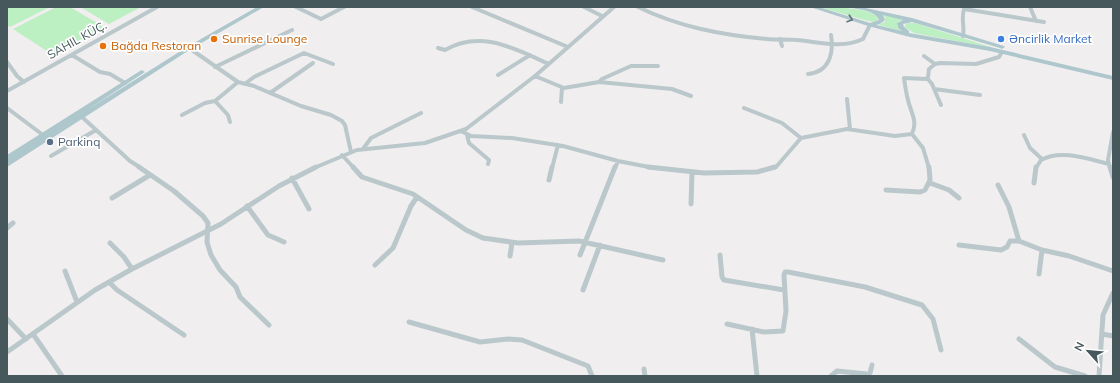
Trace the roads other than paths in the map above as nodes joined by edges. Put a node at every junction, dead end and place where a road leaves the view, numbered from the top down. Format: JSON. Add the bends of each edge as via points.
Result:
{"nodes":[{"id":1,"x":157,"y":7,"type":"edge"},
{"id":2,"x":252,"y":7,"type":"edge"},
{"id":3,"x":261,"y":7,"type":"edge"},
{"id":4,"x":296,"y":7,"type":"edge"},
{"id":5,"x":344,"y":7,"type":"edge"},
{"id":6,"x":472,"y":7,"type":"edge"},
{"id":7,"x":584,"y":7,"type":"edge"},
{"id":8,"x":614,"y":7,"type":"edge"},
{"id":9,"x":813,"y":7,"type":"edge"},
{"id":10,"x":1030,"y":7,"type":"edge"},
{"id":11,"x":641,"y":8,"type":"edge"},
{"id":12,"x":857,"y":8,"type":"edge"},
{"id":13,"x":965,"y":8,"type":"edge"},
{"id":14,"x":602,"y":16,"type":"junction"},
{"id":15,"x":1036,"y":21,"type":"junction"},
{"id":16,"x":1044,"y":22,"type":"dead end"},
{"id":17,"x":870,"y":25,"type":"junction"},
{"id":18,"x":934,"y":27,"type":"junction"},
{"id":19,"x":292,"y":30,"type":"dead end"},
{"id":20,"x":831,"y":35,"type":"dead end"},
{"id":21,"x":963,"y":36,"type":"junction"},
{"id":22,"x":780,"y":39,"type":"junction"},
{"id":23,"x":931,"y":39,"type":"junction"},
{"id":24,"x":833,"y":44,"type":"junction"},
{"id":25,"x":782,"y":46,"type":"dead end"},
{"id":26,"x":568,"y":47,"type":"junction"},
{"id":27,"x":189,"y":48,"type":"junction"},
{"id":28,"x":438,"y":48,"type":"dead end"},
{"id":29,"x":1002,"y":52,"type":"junction"},
{"id":30,"x":72,"y":55,"type":"junction"},
{"id":31,"x":530,"y":55,"type":"junction"},
{"id":32,"x":924,"y":56,"type":"dead end"},
{"id":33,"x":7,"y":62,"type":"edge"},
{"id":34,"x":312,"y":63,"type":"dead end"},
{"id":35,"x":333,"y":64,"type":"dead end"},
{"id":36,"x":549,"y":64,"type":"junction"},
{"id":37,"x":934,"y":64,"type":"junction"},
{"id":38,"x":658,"y":66,"type":"dead end"},
{"id":39,"x":215,"y":67,"type":"junction"},
{"id":40,"x":808,"y":74,"type":"dead end"},
{"id":41,"x":1113,"y":74,"type":"edge"},
{"id":42,"x":498,"y":75,"type":"dead end"},
{"id":43,"x":534,"y":76,"type":"junction"},
{"id":44,"x":927,"y":78,"type":"junction"},
{"id":45,"x":1113,"y":78,"type":"edge"},
{"id":46,"x":24,"y":82,"type":"junction"},
{"id":47,"x":238,"y":82,"type":"junction"},
{"id":48,"x":599,"y":82,"type":"junction"},
{"id":49,"x":125,"y":83,"type":"junction"},
{"id":50,"x":246,"y":84,"type":"junction"},
{"id":51,"x":562,"y":88,"type":"junction"},
{"id":52,"x":934,"y":89,"type":"junction"},
{"id":53,"x":7,"y":91,"type":"edge"},
{"id":54,"x":270,"y":93,"type":"junction"},
{"id":55,"x":980,"y":95,"type":"dead end"},
{"id":56,"x":691,"y":96,"type":"dead end"},
{"id":57,"x":847,"y":99,"type":"dead end"},
{"id":58,"x":215,"y":101,"type":"junction"},
{"id":59,"x":561,"y":102,"type":"dead end"},
{"id":60,"x":941,"y":105,"type":"dead end"},
{"id":61,"x":7,"y":108,"type":"edge"},
{"id":62,"x":744,"y":108,"type":"dead end"},
{"id":63,"x":421,"y":113,"type":"dead end"},
{"id":64,"x":182,"y":115,"type":"dead end"},
{"id":65,"x":82,"y":117,"type":"junction"},
{"id":66,"x":230,"y":122,"type":"dead end"},
{"id":67,"x":850,"y":129,"type":"junction"},
{"id":68,"x":96,"y":130,"type":"junction"},
{"id":69,"x":461,"y":131,"type":"junction"},
{"id":70,"x":1113,"y":132,"type":"edge"},
{"id":71,"x":912,"y":134,"type":"junction"},
{"id":72,"x":43,"y":135,"type":"junction"},
{"id":73,"x":468,"y":135,"type":"junction"},
{"id":74,"x":1024,"y":135,"type":"dead end"},
{"id":75,"x":801,"y":138,"type":"junction"},
{"id":76,"x":558,"y":145,"type":"junction"},
{"id":77,"x":363,"y":149,"type":"junction"},
{"id":78,"x":351,"y":152,"type":"junction"},
{"id":79,"x":342,"y":155,"type":"junction"},
{"id":80,"x":52,"y":156,"type":"dead end"},
{"id":81,"x":7,"y":158,"type":"edge"},
{"id":82,"x":1042,"y":159,"type":"junction"},
{"id":83,"x":618,"y":161,"type":"junction"},
{"id":84,"x":7,"y":164,"type":"edge"},
{"id":85,"x":488,"y":164,"type":"dead end"},
{"id":86,"x":1109,"y":164,"type":"junction"},
{"id":87,"x":692,"y":173,"type":"junction"},
{"id":88,"x":150,"y":175,"type":"junction"},
{"id":89,"x":1113,"y":177,"type":"edge"},
{"id":90,"x":292,"y":178,"type":"junction"},
{"id":91,"x":549,"y":180,"type":"dead end"},
{"id":92,"x":930,"y":183,"type":"junction"},
{"id":93,"x":1034,"y":183,"type":"dead end"},
{"id":94,"x":998,"y":185,"type":"dead end"},
{"id":95,"x":886,"y":190,"type":"dead end"},
{"id":96,"x":417,"y":197,"type":"junction"},
{"id":97,"x":112,"y":198,"type":"dead end"},
{"id":98,"x":959,"y":198,"type":"dead end"},
{"id":99,"x":691,"y":204,"type":"dead end"},
{"id":100,"x":247,"y":206,"type":"junction"},
{"id":101,"x":309,"y":209,"type":"dead end"},
{"id":102,"x":13,"y":223,"type":"dead end"},
{"id":103,"x":7,"y":228,"type":"edge"},
{"id":104,"x":207,"y":232,"type":"junction"},
{"id":105,"x":586,"y":241,"type":"junction"},
{"id":106,"x":1019,"y":241,"type":"junction"},
{"id":107,"x":284,"y":242,"type":"dead end"},
{"id":108,"x":110,"y":243,"type":"dead end"},
{"id":109,"x":512,"y":243,"type":"junction"},
{"id":110,"x":600,"y":245,"type":"junction"},
{"id":111,"x":959,"y":246,"type":"dead end"},
{"id":112,"x":1042,"y":250,"type":"junction"},
{"id":113,"x":580,"y":255,"type":"dead end"},
{"id":114,"x":720,"y":255,"type":"dead end"},
{"id":115,"x":510,"y":256,"type":"dead end"},
{"id":116,"x":663,"y":260,"type":"dead end"},
{"id":117,"x":374,"y":265,"type":"dead end"},
{"id":118,"x":132,"y":269,"type":"junction"},
{"id":119,"x":65,"y":271,"type":"dead end"},
{"id":120,"x":1113,"y":271,"type":"edge"},
{"id":121,"x":1039,"y":274,"type":"dead end"},
{"id":122,"x":110,"y":282,"type":"junction"},
{"id":123,"x":583,"y":290,"type":"dead end"},
{"id":124,"x":784,"y":290,"type":"junction"},
{"id":125,"x":1113,"y":292,"type":"edge"},
{"id":126,"x":77,"y":302,"type":"junction"},
{"id":127,"x":7,"y":319,"type":"edge"},
{"id":128,"x":409,"y":322,"type":"dead end"},
{"id":129,"x":727,"y":324,"type":"dead end"},
{"id":130,"x":269,"y":325,"type":"dead end"},
{"id":131,"x":752,"y":329,"type":"junction"},
{"id":132,"x":33,"y":334,"type":"junction"},
{"id":133,"x":1102,"y":334,"type":"junction"},
{"id":134,"x":184,"y":335,"type":"dead end"},
{"id":135,"x":1113,"y":336,"type":"edge"},
{"id":136,"x":26,"y":339,"type":"junction"},
{"id":137,"x":1020,"y":339,"type":"dead end"},
{"id":138,"x":941,"y":350,"type":"dead end"},
{"id":139,"x":7,"y":352,"type":"edge"},
{"id":140,"x":872,"y":365,"type":"dead end"},
{"id":141,"x":644,"y":369,"type":"dead end"},
{"id":142,"x":62,"y":376,"type":"edge"},
{"id":143,"x":592,"y":376,"type":"edge"},
{"id":144,"x":645,"y":376,"type":"edge"},
{"id":145,"x":757,"y":376,"type":"edge"},
{"id":146,"x":831,"y":376,"type":"edge"},
{"id":147,"x":1085,"y":376,"type":"edge"},
{"id":148,"x":1099,"y":376,"type":"edge"}],
"edges":[{"from":1,"to":30,"type":"street","name":"SAHIL KÜÇ."},
{"from":2,"to":49,"type":"main road"},
{"from":3,"to":27,"type":"main road"},
{"from":4,"to":5,"type":"street","via":[[321,19]]},
{"from":6,"to":26,"type":"street"},
{"from":7,"to":14,"type":"street"},
{"from":8,"to":14,"type":"street"},
{"from":9,"to":17,"type":"main road","one_way":true},
{"from":10,"to":15,"type":"street"},
{"from":11,"to":22,"type":"street","via":[[661,18],[687,26],[750,37]]},
{"from":12,"to":17,"type":"main road","via":[[878,14],[882,18],[880,22]]},
{"from":12,"to":18,"type":"main road"},
{"from":13,"to":15,"type":"street"},
{"from":13,"to":21,"type":"street","via":[[962,12]]},
{"from":14,"to":26,"type":"street"},
{"from":15,"to":16,"type":"street"},
{"from":17,"to":23,"type":"main road"},
{"from":17,"to":24,"type":"street","via":[[865,37],[860,40]]},
{"from":18,"to":21,"type":"main road"},
{"from":18,"to":23,"type":"main road","via":[[910,21],[900,23],[904,31]]},
{"from":19,"to":39,"type":"street"},
{"from":20,"to":24,"type":"street"},
{"from":21,"to":41,"type":"main road"},
{"from":22,"to":24,"type":"street"},
{"from":22,"to":25,"type":"street"},
{"from":23,"to":29,"type":"main road"},
{"from":24,"to":40,"type":"street","via":[[826,67],[818,73]]},
{"from":26,"to":36,"type":"street"},
{"from":27,"to":39,"type":"street"},
{"from":27,"to":65,"type":"main road"},
{"from":28,"to":31,"type":"street","via":[[445,50],[460,43],[480,41],[509,47]]},
{"from":29,"to":37,"type":"street","via":[[999,57],[976,64]]},
{"from":29,"to":45,"type":"main road"},
{"from":30,"to":46,"type":"street","name":"SAHIL KÜÇ."},
{"from":30,"to":49,"type":"street"},
{"from":31,"to":36,"type":"street"},
{"from":31,"to":42,"type":"street"},
{"from":32,"to":37,"type":"street"},
{"from":33,"to":46,"type":"street"},
{"from":34,"to":54,"type":"street"},
{"from":35,"to":50,"type":"street","via":[[304,53],[254,77]]},
{"from":36,"to":43,"type":"street"},
{"from":37,"to":44,"type":"street","via":[[929,69]]},
{"from":38,"to":48,"type":"street","via":[[631,66]]},
{"from":39,"to":47,"type":"street"},
{"from":43,"to":51,"type":"street"},
{"from":43,"to":69,"type":"street"},
{"from":44,"to":52,"type":"street"},
{"from":44,"to":71,"type":"street","via":[[906,77],[904,80],[915,120]]},
{"from":46,"to":53,"type":"street","name":"SAHIL KÜÇ."},
{"from":47,"to":50,"type":"street"},
{"from":47,"to":58,"type":"street"},
{"from":48,"to":51,"type":"street"},
{"from":48,"to":56,"type":"street","via":[[672,90]]},
{"from":49,"to":72,"type":"main road"},
{"from":50,"to":54,"type":"street"},
{"from":51,"to":59,"type":"street"},
{"from":52,"to":55,"type":"street"},
{"from":52,"to":60,"type":"street"},
{"from":54,"to":78,"type":"street","via":[[342,121],[345,124]]},
{"from":57,"to":67,"type":"street"},
{"from":58,"to":64,"type":"street","via":[[204,103]]},
{"from":58,"to":66,"type":"street","via":[[228,114]]},
{"from":61,"to":72,"type":"street"},
{"from":62,"to":75,"type":"street","via":[[772,119]]},
{"from":63,"to":77,"type":"street","via":[[371,138]]},
{"from":65,"to":68,"type":"street"},
{"from":65,"to":84,"type":"main road"},
{"from":67,"to":71,"type":"street","via":[[895,136]]},
{"from":67,"to":75,"type":"street"},
{"from":68,"to":80,"type":"street"},
{"from":68,"to":88,"type":"street","via":[[130,161]]},
{"from":69,"to":73,"type":"street"},
{"from":69,"to":77,"type":"street","via":[[425,143]]},
{"from":70,"to":86,"type":"street"},
{"from":71,"to":92,"type":"street","via":[[927,157]]},
{"from":72,"to":81,"type":"main road"},
{"from":73,"to":76,"type":"street"},
{"from":73,"to":85,"type":"street","via":[[469,143],[489,160]]},
{"from":74,"to":82,"type":"street","via":[[1030,148]]},
{"from":75,"to":87,"type":"street","via":[[778,165],[768,170],[745,173]]},
{"from":76,"to":83,"type":"street"},
{"from":76,"to":91,"type":"street"},
{"from":77,"to":78,"type":"street"},
{"from":78,"to":79,"type":"street"},
{"from":79,"to":90,"type":"street"},
{"from":79,"to":96,"type":"street","via":[[362,177]]},
{"from":82,"to":86,"type":"street","via":[[1067,156]]},
{"from":82,"to":93,"type":"street","via":[[1035,171]]},
{"from":83,"to":87,"type":"street"},
{"from":83,"to":105,"type":"street"},
{"from":86,"to":89,"type":"street"},
{"from":87,"to":99,"type":"street"},
{"from":88,"to":97,"type":"street"},
{"from":88,"to":104,"type":"street","via":[[174,191],[203,216],[208,223]]},
{"from":90,"to":100,"type":"street"},
{"from":90,"to":101,"type":"street"},
{"from":92,"to":95,"type":"street","via":[[923,192]]},
{"from":92,"to":98,"type":"street","via":[[949,190]]},
{"from":94,"to":106,"type":"street","via":[[1009,207]]},
{"from":96,"to":109,"type":"street","via":[[472,233],[483,238]]},
{"from":96,"to":117,"type":"street","via":[[393,248]]},
{"from":100,"to":104,"type":"street"},
{"from":100,"to":107,"type":"street","via":[[268,235]]},
{"from":102,"to":103,"type":"street"},
{"from":104,"to":118,"type":"street"},
{"from":104,"to":130,"type":"street","via":[[207,242],[214,260],[236,287],[240,297]]},
{"from":105,"to":109,"type":"street"},
{"from":105,"to":110,"type":"street"},
{"from":105,"to":113,"type":"street"},
{"from":106,"to":111,"type":"street","via":[[1010,241],[1007,247],[1000,250]]},
{"from":106,"to":112,"type":"street"},
{"from":108,"to":118,"type":"street"},
{"from":109,"to":115,"type":"street"},
{"from":110,"to":116,"type":"street"},
{"from":110,"to":123,"type":"street"},
{"from":112,"to":120,"type":"street","via":[[1064,254]]},
{"from":112,"to":121,"type":"street"},
{"from":114,"to":124,"type":"street","via":[[724,280]]},
{"from":118,"to":122,"type":"street"},
{"from":119,"to":126,"type":"street"},
{"from":122,"to":126,"type":"street"},
{"from":122,"to":134,"type":"street","via":[[117,290]]},
{"from":124,"to":131,"type":"street","via":[[783,330],[778,332]]},
{"from":124,"to":138,"type":"street","via":[[784,275],[788,272],[865,286],[922,305],[929,311]]},
{"from":125,"to":133,"type":"street","via":[[1103,312]]},
{"from":126,"to":132,"type":"street"},
{"from":127,"to":136,"type":"street"},
{"from":128,"to":143,"type":"street","via":[[480,342],[522,340],[588,366]]},
{"from":129,"to":131,"type":"street"},
{"from":131,"to":145,"type":"street"},
{"from":132,"to":136,"type":"street"},
{"from":132,"to":142,"type":"street"},
{"from":133,"to":135,"type":"street"},
{"from":133,"to":148,"type":"street"},
{"from":136,"to":139,"type":"street"},
{"from":137,"to":147,"type":"street","via":[[1055,367]]},
{"from":140,"to":146,"type":"street","via":[[870,373],[867,374],[837,371]]},
{"from":141,"to":144,"type":"street"}]}
